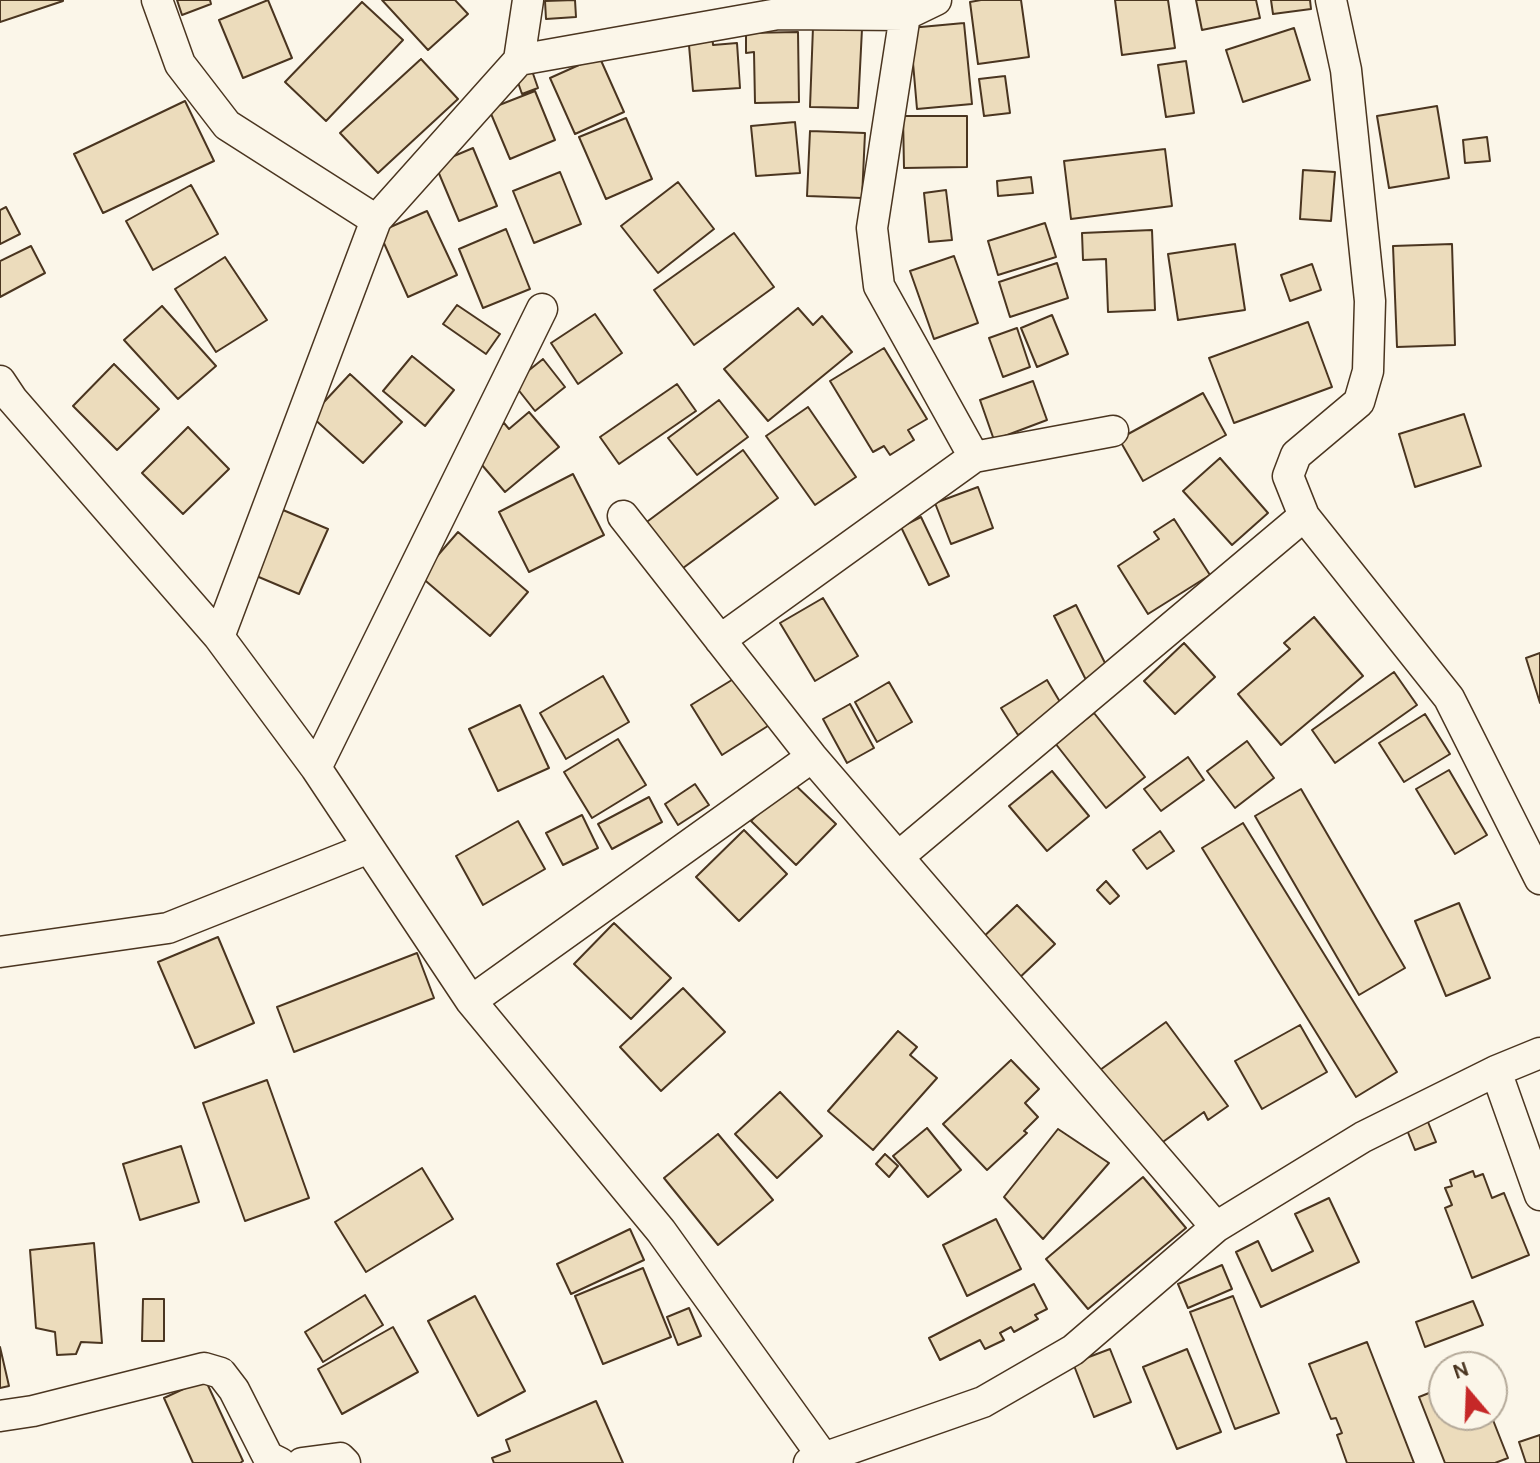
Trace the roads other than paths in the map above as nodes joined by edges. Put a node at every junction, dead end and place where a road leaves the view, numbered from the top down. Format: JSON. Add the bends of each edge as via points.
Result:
{"nodes":[{"id":1,"x":157,"y":0,"type":"edge"},
{"id":2,"x":528,"y":0,"type":"edge"},
{"id":3,"x":936,"y":0,"type":"edge"},
{"id":4,"x":1331,"y":0,"type":"edge"},
{"id":5,"x":905,"y":15,"type":"junction"},
{"id":6,"x":519,"y":60,"type":"junction"},
{"id":7,"x":376,"y":220,"type":"junction"},
{"id":8,"x":542,"y":309,"type":"dead end"},
{"id":9,"x":4,"y":395,"type":"edge"},
{"id":10,"x":1113,"y":431,"type":"dead end"},
{"id":11,"x":974,"y":457,"type":"junction"},
{"id":12,"x":623,"y":516,"type":"dead end"},
{"id":13,"x":1304,"y":516,"type":"junction"},
{"id":14,"x":219,"y":637,"type":"junction"},
{"id":15,"x":720,"y":640,"type":"junction"},
{"id":16,"x":812,"y":757,"type":"junction"},
{"id":17,"x":316,"y":768,"type":"junction"},
{"id":18,"x":369,"y":848,"type":"junction"},
{"id":19,"x":898,"y":857,"type":"junction"},
{"id":20,"x":1540,"y":879,"type":"edge"},
{"id":21,"x":0,"y":952,"type":"edge"},
{"id":22,"x":471,"y":1001,"type":"junction"},
{"id":23,"x":1540,"y":1053,"type":"edge"},
{"id":24,"x":1496,"y":1071,"type":"junction"},
{"id":25,"x":1540,"y":1195,"type":"edge"},
{"id":26,"x":1216,"y":1227,"type":"junction"},
{"id":27,"x":0,"y":1416,"type":"edge"},
{"id":28,"x":872,"y":1453,"type":"edge"},
{"id":29,"x":816,"y":1460,"type":"edge"},
{"id":30,"x":280,"y":1463,"type":"edge"},
{"id":31,"x":302,"y":1463,"type":"edge"},
{"id":32,"x":345,"y":1463,"type":"edge"}],
"edges":[{"from":1,"to":7,"type":"street","via":[[180,64],[227,125]]},
{"from":2,"to":6,"type":"street"},
{"from":3,"to":5,"type":"street"},
{"from":4,"to":13,"type":"street","via":[[1346,70],[1370,301],[1368,371],[1359,402],[1296,455],[1288,476]]},
{"from":5,"to":6,"type":"street","via":[[778,14]]},
{"from":5,"to":11,"type":"street","via":[[872,228],[879,286]]},
{"from":6,"to":7,"type":"street"},
{"from":7,"to":14,"type":"street"},
{"from":8,"to":17,"type":"street"},
{"from":9,"to":14,"type":"street"},
{"from":10,"to":11,"type":"street"},
{"from":11,"to":15,"type":"street"},
{"from":12,"to":15,"type":"street"},
{"from":13,"to":19,"type":"street"},
{"from":13,"to":20,"type":"street","via":[[1449,698]]},
{"from":14,"to":17,"type":"street"},
{"from":15,"to":16,"type":"street"},
{"from":16,"to":19,"type":"street"},
{"from":16,"to":22,"type":"street"},
{"from":17,"to":18,"type":"street"},
{"from":18,"to":21,"type":"street","via":[[168,928]]},
{"from":18,"to":22,"type":"street"},
{"from":19,"to":26,"type":"street"},
{"from":22,"to":29,"type":"street","via":[[661,1231]]},
{"from":23,"to":24,"type":"street"},
{"from":24,"to":25,"type":"street"},
{"from":24,"to":26,"type":"street","via":[[1363,1137]]},
{"from":26,"to":28,"type":"street","via":[[1073,1350],[983,1402]]},
{"from":27,"to":30,"type":"street","via":[[204,1368],[221,1373],[268,1457]]},
{"from":28,"to":29,"type":"street"},
{"from":31,"to":32,"type":"street","via":[[340,1458]]}]}
